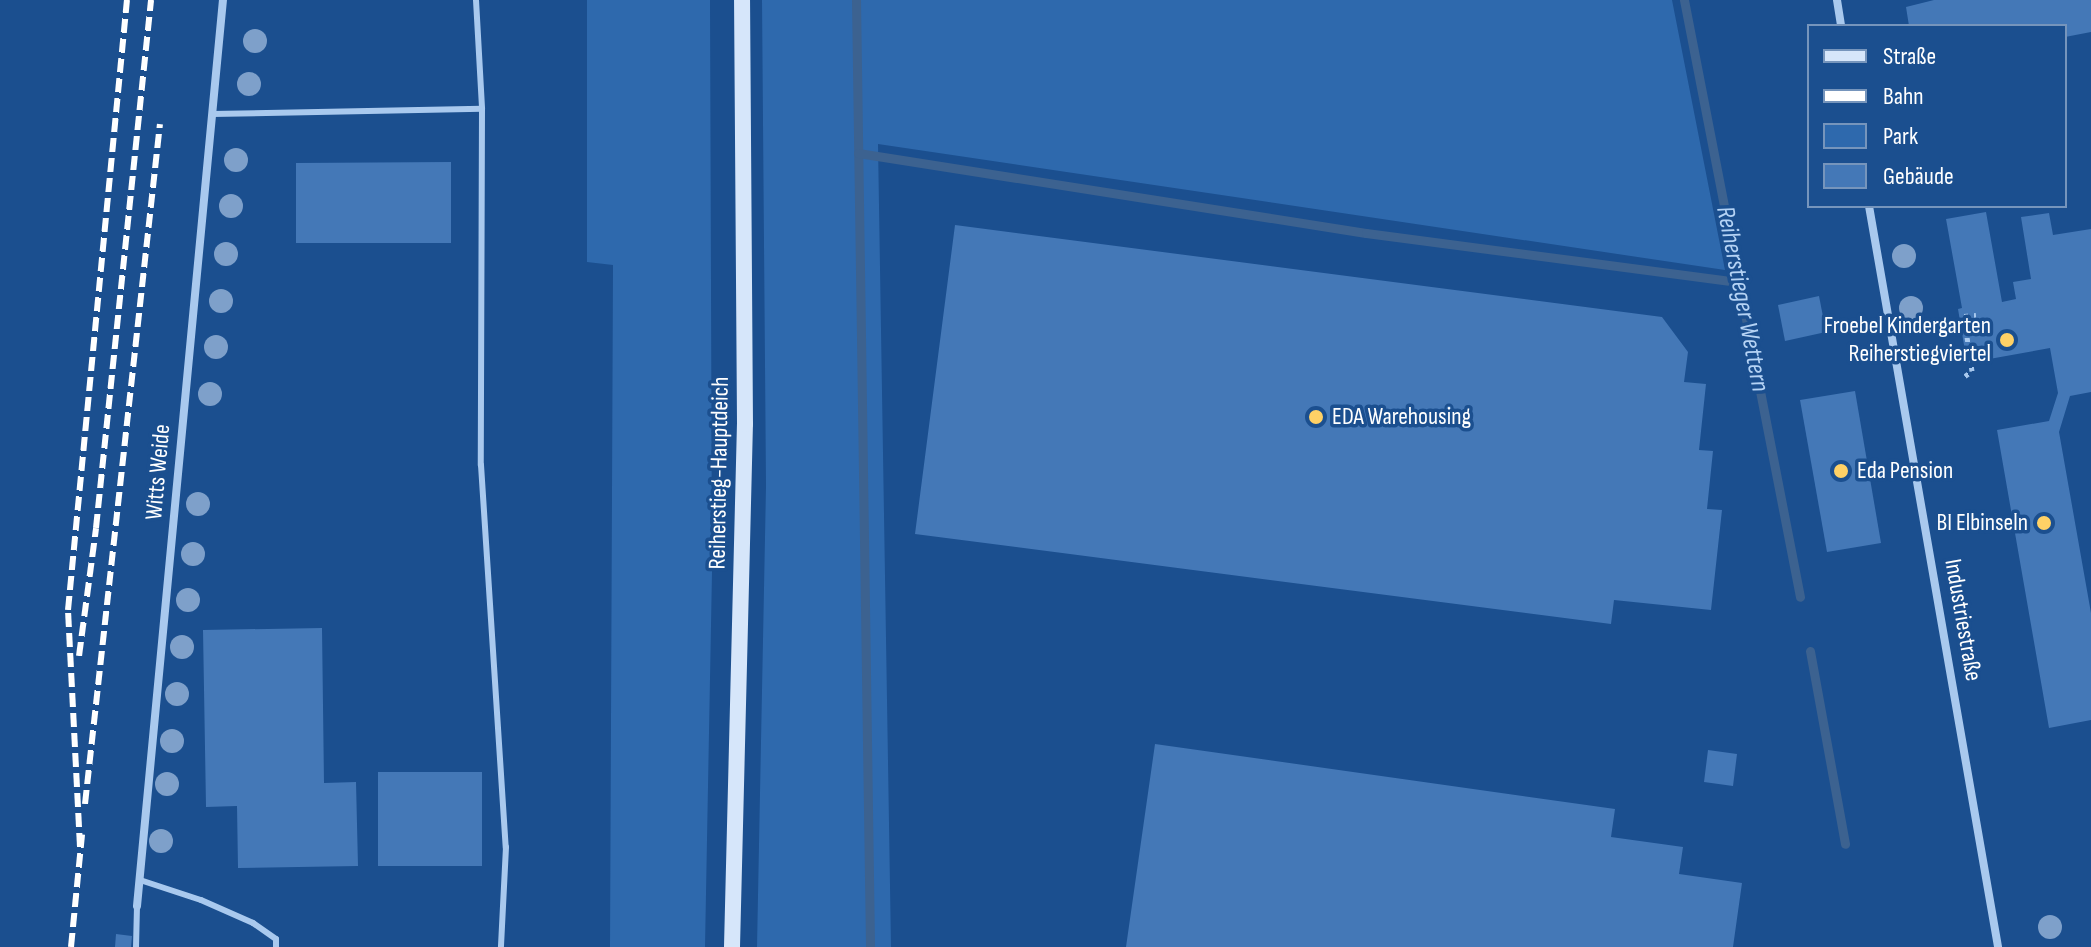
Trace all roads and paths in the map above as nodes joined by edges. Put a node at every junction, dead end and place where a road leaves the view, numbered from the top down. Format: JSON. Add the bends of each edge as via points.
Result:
{"nodes":[{"id":1,"x":223,"y":0,"type":"edge"},
{"id":2,"x":476,"y":0,"type":"edge"},
{"id":3,"x":742,"y":0,"type":"edge"},
{"id":4,"x":1837,"y":0,"type":"edge"},
{"id":5,"x":1841,"y":24,"type":"edge"},
{"id":6,"x":482,"y":109,"type":"junction"},
{"id":7,"x":212,"y":114,"type":"junction"},
{"id":8,"x":1869,"y":208,"type":"edge"},
{"id":9,"x":1976,"y":315,"type":"dead end"},
{"id":10,"x":1981,"y":349,"type":"dead end"},
{"id":11,"x":1969,"y":351,"type":"junction"},
{"id":12,"x":1965,"y":376,"type":"dead end"},
{"id":13,"x":140,"y":880,"type":"junction"},
{"id":14,"x":137,"y":906,"type":"joint"},
{"id":15,"x":136,"y":947,"type":"edge"},
{"id":16,"x":276,"y":947,"type":"edge"},
{"id":17,"x":501,"y":947,"type":"edge"},
{"id":18,"x":732,"y":947,"type":"edge"},
{"id":19,"x":1998,"y":947,"type":"edge"}],
"edges":[{"from":1,"to":7,"type":"street","name":"Witts Weide"},
{"from":2,"to":6,"type":"lane"},
{"from":3,"to":18,"type":"main road","name":"Reiherstieg-Hauptdeich","via":[[745,424]]},
{"from":4,"to":5,"type":"street"},
{"from":6,"to":7,"type":"lane"},
{"from":6,"to":17,"type":"lane","via":[[481,465],[506,847]]},
{"from":7,"to":13,"type":"street","name":"Witts Weide"},
{"from":8,"to":19,"type":"street","name":"Industriestraße"},
{"from":9,"to":11,"type":"path","via":[[1964,316]]},
{"from":10,"to":11,"type":"path"},
{"from":11,"to":12,"type":"path","via":[[1972,371]]},
{"from":13,"to":14,"type":"street","name":"Witts Weide"},
{"from":13,"to":16,"type":"lane","via":[[253,923],[276,939]]},
{"from":14,"to":15,"type":"lane","name":"Witts Weide"}]}
